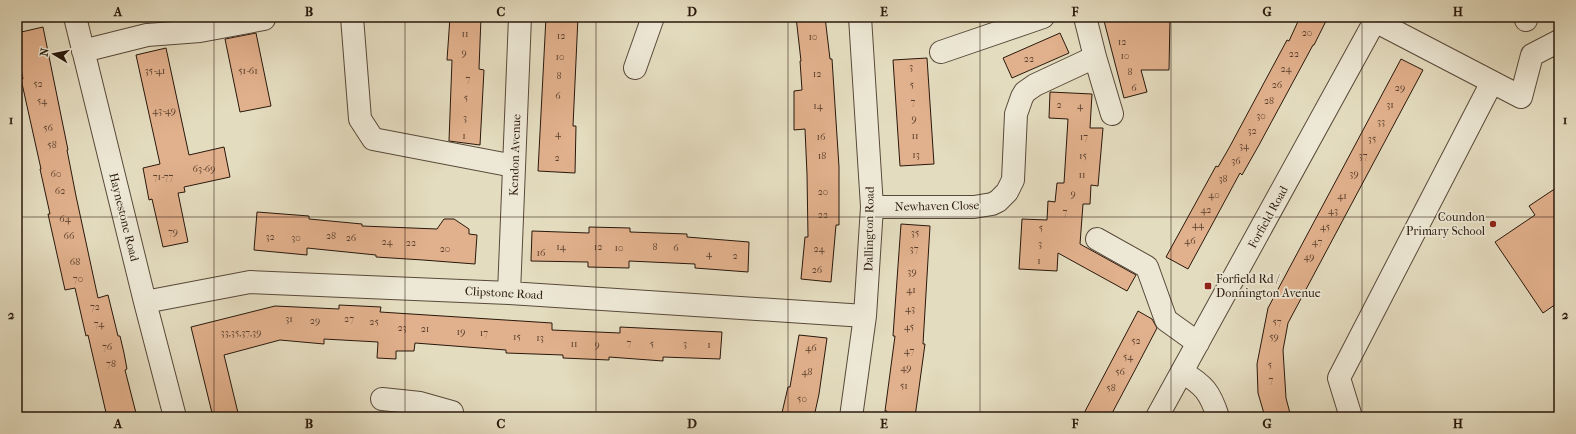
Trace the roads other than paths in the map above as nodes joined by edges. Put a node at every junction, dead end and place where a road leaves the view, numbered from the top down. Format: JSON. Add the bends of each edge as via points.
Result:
{"nodes":[{"id":1,"x":75,"y":17,"type":"edge"},
{"id":2,"x":352,"y":17,"type":"edge"},
{"id":3,"x":520,"y":17,"type":"edge"},
{"id":4,"x":653,"y":17,"type":"edge"},
{"id":5,"x":860,"y":17,"type":"edge"},
{"id":6,"x":1043,"y":17,"type":"edge"},
{"id":7,"x":1085,"y":17,"type":"edge"},
{"id":8,"x":264,"y":18,"type":"dead end"},
{"id":9,"x":1376,"y":19,"type":"edge"},
{"id":10,"x":1559,"y":41,"type":"edge"},
{"id":11,"x":83,"y":51,"type":"junction"},
{"id":12,"x":941,"y":52,"type":"dead end"},
{"id":13,"x":1095,"y":57,"type":"junction"},
{"id":14,"x":635,"y":68,"type":"dead end"},
{"id":15,"x":1492,"y":82,"type":"junction"},
{"id":16,"x":1112,"y":114,"type":"dead end"},
{"id":17,"x":514,"y":166,"type":"junction"},
{"id":18,"x":872,"y":207,"type":"junction"},
{"id":19,"x":1097,"y":239,"type":"dead end"},
{"id":20,"x":509,"y":293,"type":"junction"},
{"id":21,"x":145,"y":302,"type":"junction"},
{"id":22,"x":865,"y":316,"type":"junction"},
{"id":23,"x":1198,"y":343,"type":"junction"},
{"id":24,"x":1182,"y":372,"type":"junction"},
{"id":25,"x":382,"y":399,"type":"dead end"},
{"id":26,"x":456,"y":415,"type":"edge"},
{"id":27,"x":175,"y":417,"type":"edge"},
{"id":28,"x":851,"y":417,"type":"edge"},
{"id":29,"x":1157,"y":417,"type":"edge"},
{"id":30,"x":1218,"y":417,"type":"edge"},
{"id":31,"x":1351,"y":417,"type":"edge"}],
"edges":[{"from":1,"to":11,"type":"street","name":"Haynestone Road"},
{"from":2,"to":17,"type":"street","via":[[360,119],[373,139]]},
{"from":3,"to":17,"type":"street","name":"Kendon Avenue"},
{"from":4,"to":14,"type":"street"},
{"from":5,"to":18,"type":"street","name":"Dallington Road"},
{"from":6,"to":12,"type":"street"},
{"from":7,"to":13,"type":"street"},
{"from":8,"to":11,"type":"street","via":[[200,31],[147,35]]},
{"from":9,"to":15,"type":"street"},
{"from":9,"to":23,"type":"street","name":"Forfield Road"},
{"from":10,"to":15,"type":"street","via":[[1532,55],[1521,97]]},
{"from":11,"to":21,"type":"street","name":"Haynestone Road"},
{"from":13,"to":16,"type":"street"},
{"from":13,"to":18,"type":"street","name":"Newhaven Close","via":[[1025,92],[1016,114],[1013,180],[1007,192],[998,201],[974,207]]},
{"from":15,"to":31,"type":"street","via":[[1339,378]]},
{"from":17,"to":20,"type":"street","name":"Kendon Avenue"},
{"from":18,"to":22,"type":"street","name":"Dallington Road"},
{"from":19,"to":23,"type":"street","via":[[1147,267],[1166,320]]},
{"from":20,"to":21,"type":"street","name":"Clipstone Road","via":[[250,282]]},
{"from":20,"to":22,"type":"street","name":"Clipstone Road"},
{"from":21,"to":27,"type":"street","name":"Haynestone Road"},
{"from":22,"to":28,"type":"street","name":"Dallington Road"},
{"from":23,"to":24,"type":"street","name":"Forfield Road"},
{"from":24,"to":29,"type":"street","name":"Forfield Road"},
{"from":24,"to":30,"type":"street","via":[[1200,382],[1213,401]]},
{"from":25,"to":26,"type":"street","via":[[420,403]]}]}
